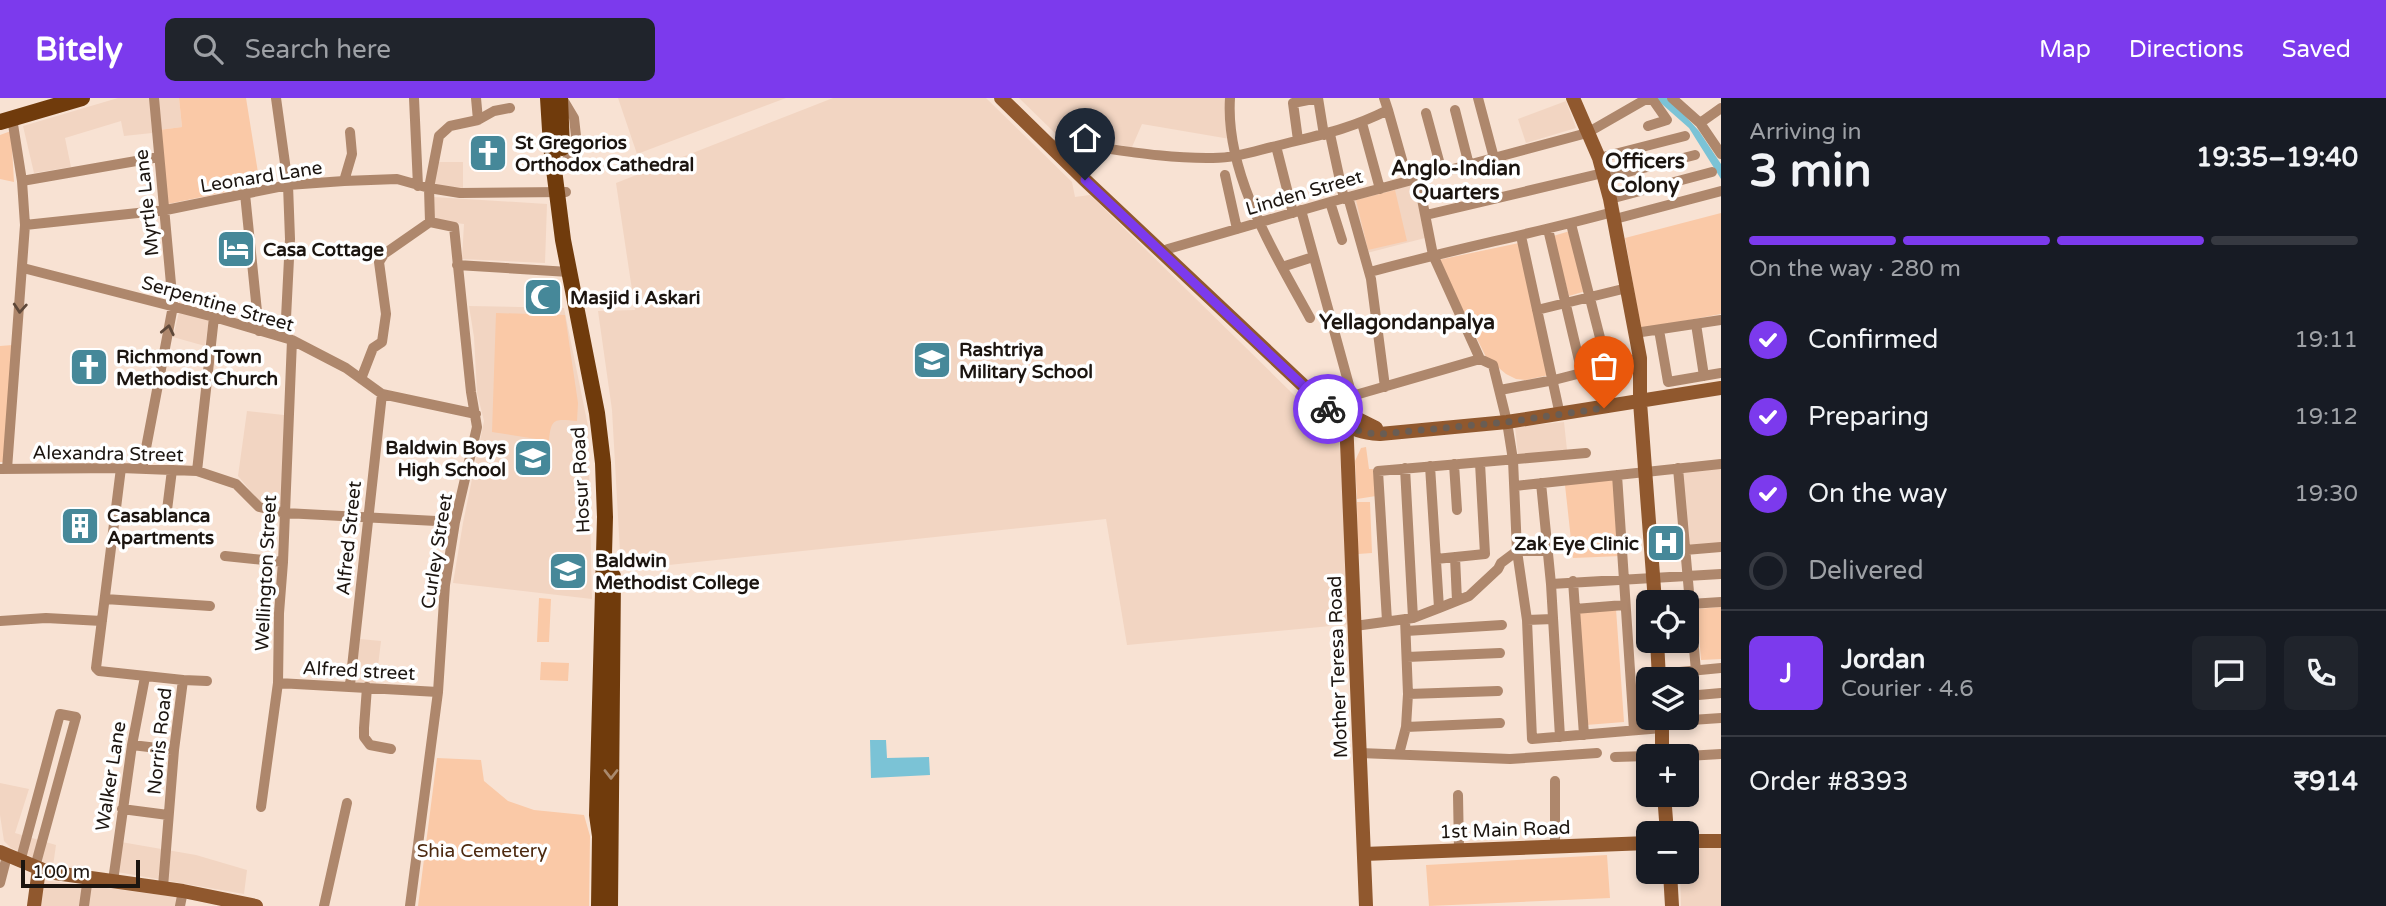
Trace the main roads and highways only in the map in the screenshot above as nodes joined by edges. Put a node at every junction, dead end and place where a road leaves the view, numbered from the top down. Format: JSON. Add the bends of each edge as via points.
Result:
{"nodes":[{"id":1,"x":82,"y":98,"type":"edge"},
{"id":2,"x":548,"y":98,"type":"edge"},
{"id":3,"x":561,"y":98,"type":"edge"},
{"id":4,"x":6,"y":120,"type":"edge"},
{"id":5,"x":556,"y":193,"type":"junction"},
{"id":6,"x":599,"y":906,"type":"edge"},
{"id":7,"x":610,"y":906,"type":"edge"}],
"edges":[{"from":1,"to":4,"type":"main road"},
{"from":2,"to":5,"type":"main road","name":"Hosur Road"},
{"from":3,"to":5,"type":"main road","name":"Hosur Road","via":[[563,165]]},
{"from":5,"to":6,"type":"main road","name":"Hosur Road","via":[[603,463]]},
{"from":5,"to":7,"type":"main road","name":"Hosur Road","one_way":true,"via":[[572,241],[611,463]]}]}
